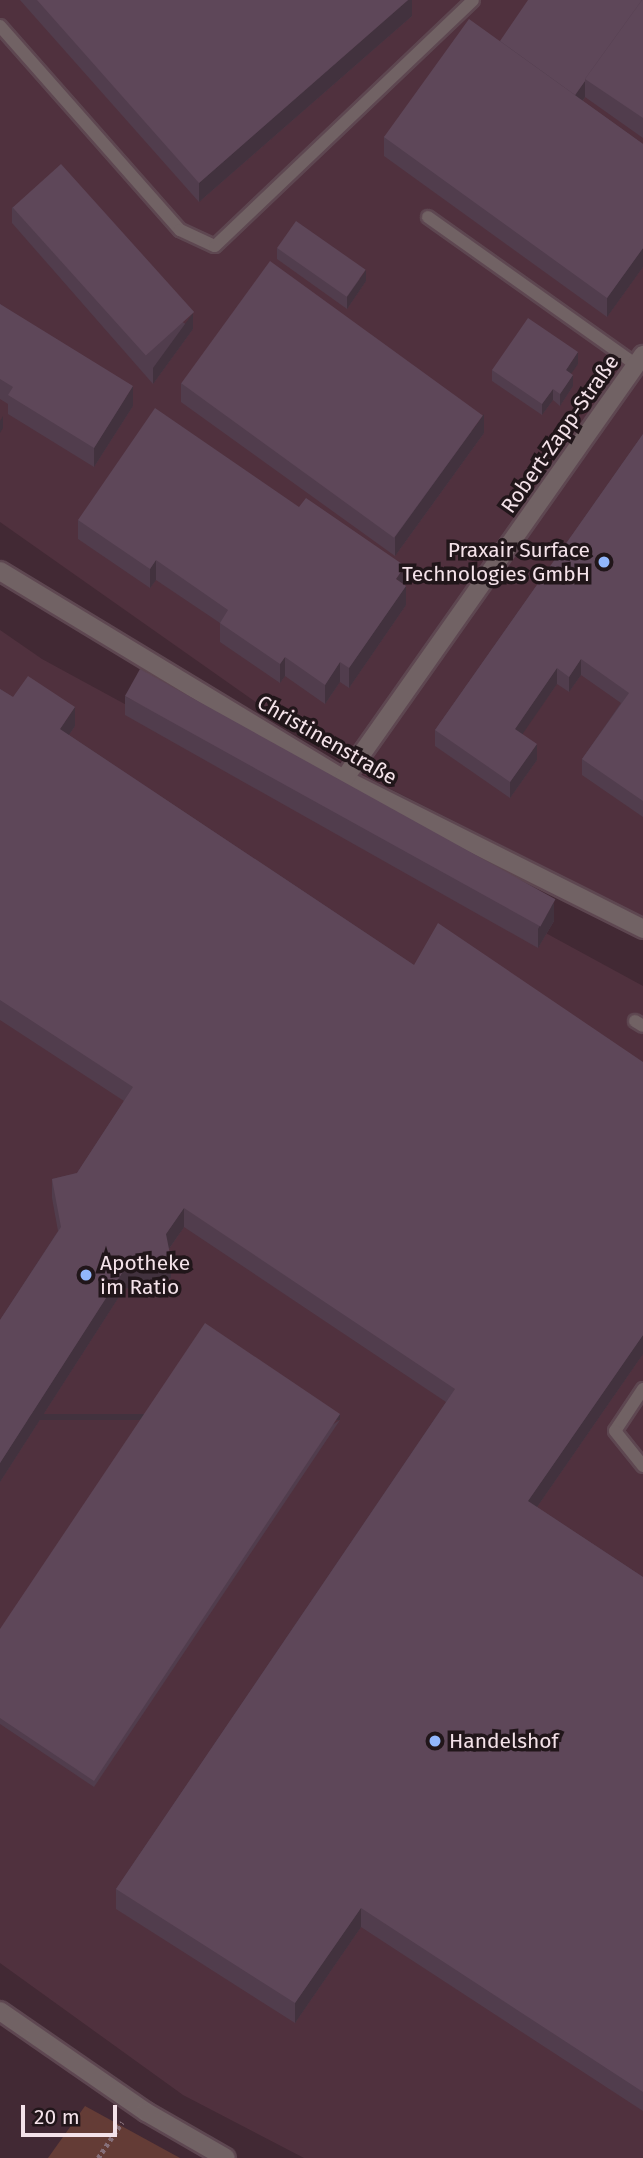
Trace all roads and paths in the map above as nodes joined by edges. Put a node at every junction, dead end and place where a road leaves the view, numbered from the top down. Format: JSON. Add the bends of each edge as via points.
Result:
{"nodes":[{"id":1,"x":473,"y":0,"type":"edge"},
{"id":2,"x":0,"y":26,"type":"edge"},
{"id":3,"x":428,"y":217,"type":"dead end"},
{"id":4,"x":640,"y":360,"type":"edge"},
{"id":5,"x":0,"y":570,"type":"edge"},
{"id":6,"x":345,"y":779,"type":"junction"},
{"id":7,"x":643,"y":929,"type":"edge"},
{"id":8,"x":643,"y":1389,"type":"edge"},
{"id":9,"x":643,"y":1466,"type":"edge"},
{"id":10,"x":0,"y":2011,"type":"edge"},
{"id":11,"x":134,"y":2104,"type":"junction"},
{"id":12,"x":98,"y":2158,"type":"edge"},
{"id":13,"x":226,"y":2158,"type":"edge"}],
"edges":[{"from":1,"to":2,"type":"lane","via":[[215,246],[180,230]]},
{"from":3,"to":4,"type":"lane"},
{"from":4,"to":6,"type":"street","name":"Robert-Zapp-Straße"},
{"from":5,"to":6,"type":"street","name":"Christinenstraße"},
{"from":6,"to":7,"type":"street","name":"Christinenstraße"},
{"from":8,"to":9,"type":"lane","via":[[615,1431]]},
{"from":10,"to":11,"type":"street"},
{"from":11,"to":12,"type":"path"},
{"from":11,"to":13,"type":"street"}]}
